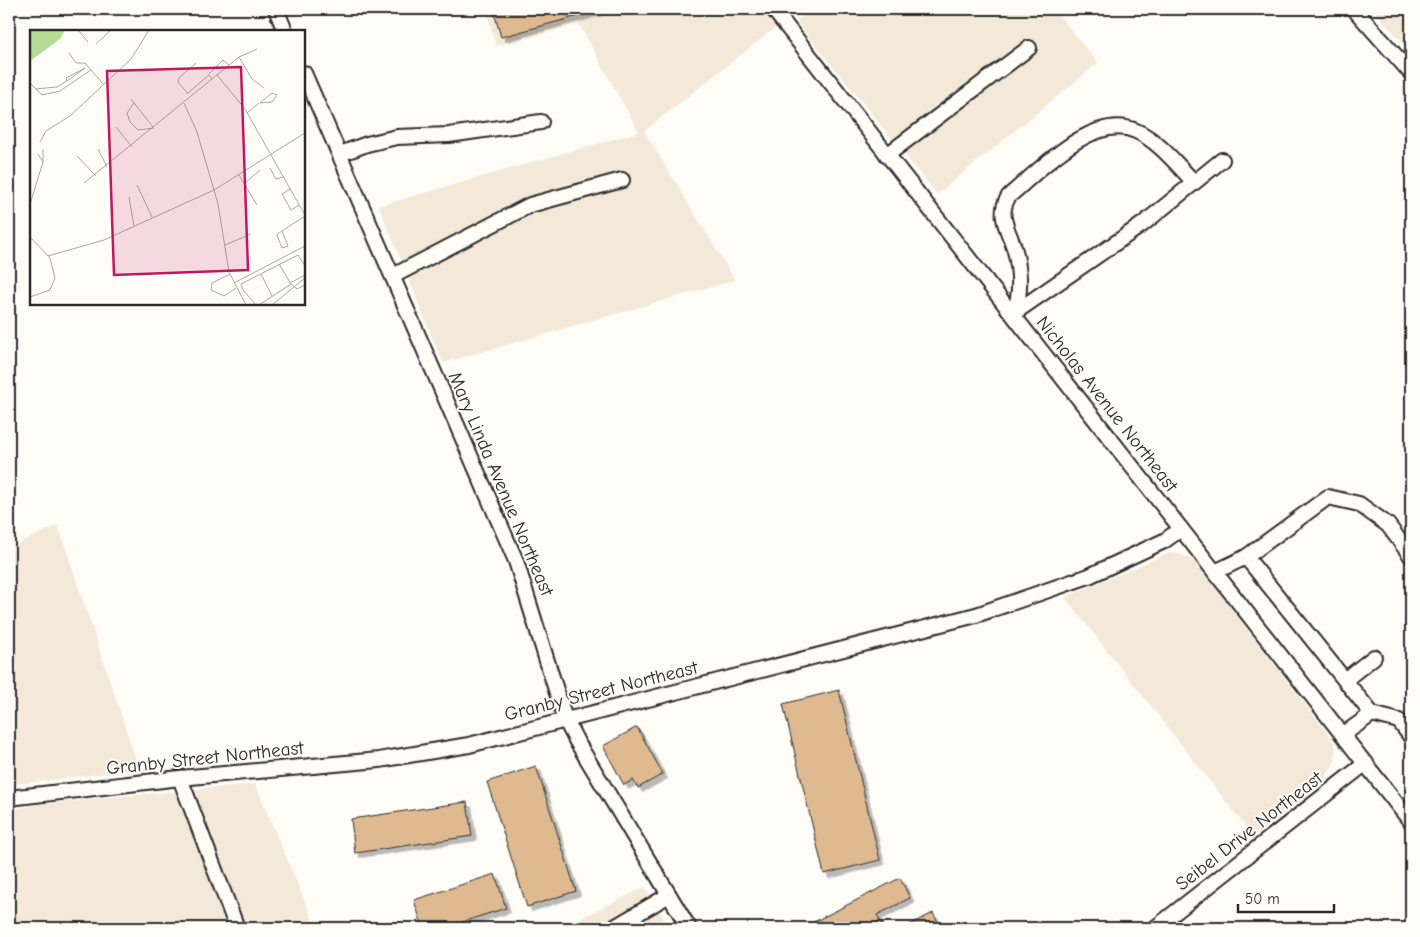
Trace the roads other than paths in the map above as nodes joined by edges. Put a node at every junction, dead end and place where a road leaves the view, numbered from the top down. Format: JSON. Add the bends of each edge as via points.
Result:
{"nodes":[{"id":1,"x":276,"y":9,"type":"edge"},
{"id":2,"x":773,"y":9,"type":"edge"},
{"id":3,"x":1354,"y":9,"type":"edge"},
{"id":4,"x":285,"y":30,"type":"edge"},
{"id":5,"x":1029,"y":48,"type":"dead end"},
{"id":6,"x":1411,"y":73,"type":"edge"},
{"id":7,"x":305,"y":75,"type":"edge"},
{"id":8,"x":541,"y":122,"type":"dead end"},
{"id":9,"x":340,"y":154,"type":"junction"},
{"id":10,"x":887,"y":156,"type":"junction"},
{"id":11,"x":1222,"y":160,"type":"dead end"},
{"id":12,"x":622,"y":180,"type":"dead end"},
{"id":13,"x":1194,"y":182,"type":"junction"},
{"id":14,"x":393,"y":276,"type":"junction"},
{"id":15,"x":1014,"y":313,"type":"junction"},
{"id":16,"x":1181,"y":529,"type":"junction"},
{"id":17,"x":1411,"y":556,"type":"edge"},
{"id":18,"x":1246,"y":557,"type":"junction"},
{"id":19,"x":1215,"y":572,"type":"junction"},
{"id":20,"x":1374,"y":657,"type":"dead end"},
{"id":21,"x":1345,"y":680,"type":"junction"},
{"id":22,"x":1372,"y":714,"type":"junction"},
{"id":23,"x":565,"y":719,"type":"junction"},
{"id":24,"x":1344,"y":734,"type":"junction"},
{"id":25,"x":1411,"y":736,"type":"edge"},
{"id":26,"x":1366,"y":763,"type":"junction"},
{"id":27,"x":180,"y":778,"type":"junction"},
{"id":28,"x":9,"y":798,"type":"edge"},
{"id":29,"x":1411,"y":822,"type":"edge"},
{"id":30,"x":669,"y":894,"type":"junction"},
{"id":31,"x":237,"y":928,"type":"edge"},
{"id":32,"x":613,"y":928,"type":"edge"},
{"id":33,"x":689,"y":928,"type":"edge"},
{"id":34,"x":1155,"y":928,"type":"edge"}],
"edges":[{"from":1,"to":4,"type":"street"},
{"from":2,"to":10,"type":"street","name":"Nicholas Avenue Northeast"},
{"from":3,"to":6,"type":"street"},
{"from":5,"to":10,"type":"street"},
{"from":7,"to":9,"type":"street","name":"Mary Linda Avenue Northeast"},
{"from":8,"to":9,"type":"street","via":[[449,135],[398,137]]},
{"from":9,"to":14,"type":"street","name":"Mary Linda Avenue Northeast"},
{"from":10,"to":15,"type":"street","name":"Nicholas Avenue Northeast"},
{"from":11,"to":13,"type":"street"},
{"from":12,"to":14,"type":"street","via":[[530,205]]},
{"from":13,"to":15,"type":"street","via":[[1143,224]]},
{"from":13,"to":15,"type":"street","via":[[1148,138],[1126,128],[1113,126],[1096,131],[1065,149],[1005,202],[1003,219],[1016,256],[1019,281]]},
{"from":14,"to":23,"type":"street","name":"Mary Linda Avenue Northeast","via":[[516,561]]},
{"from":15,"to":16,"type":"street","name":"Nicholas Avenue Northeast"},
{"from":16,"to":19,"type":"street","name":"Nicholas Avenue Northeast"},
{"from":16,"to":23,"type":"street","name":"Granby Street Northeast","via":[[1164,541],[1088,576],[976,615]]},
{"from":17,"to":18,"type":"street","via":[[1388,525],[1374,514],[1359,504],[1328,497]]},
{"from":18,"to":19,"type":"street"},
{"from":18,"to":21,"type":"street"},
{"from":19,"to":24,"type":"street","name":"Nicholas Avenue Northeast"},
{"from":20,"to":21,"type":"street"},
{"from":21,"to":22,"type":"street"},
{"from":22,"to":24,"type":"street"},
{"from":22,"to":25,"type":"street","via":[[1399,721]]},
{"from":23,"to":27,"type":"street","name":"Granby Street Northeast","via":[[424,754]]},
{"from":23,"to":30,"type":"street","name":"Mary Linda Avenue Northeast"},
{"from":24,"to":26,"type":"street","name":"Nicholas Avenue Northeast"},
{"from":26,"to":29,"type":"street","name":"Nicholas Avenue Northeast"},
{"from":26,"to":34,"type":"street","name":"Seibel Drive Northeast"},
{"from":27,"to":28,"type":"street","name":"Granby Street Northeast"},
{"from":27,"to":31,"type":"street"},
{"from":30,"to":32,"type":"street"},
{"from":30,"to":33,"type":"street","name":"Mary Linda Avenue Northeast"}]}
